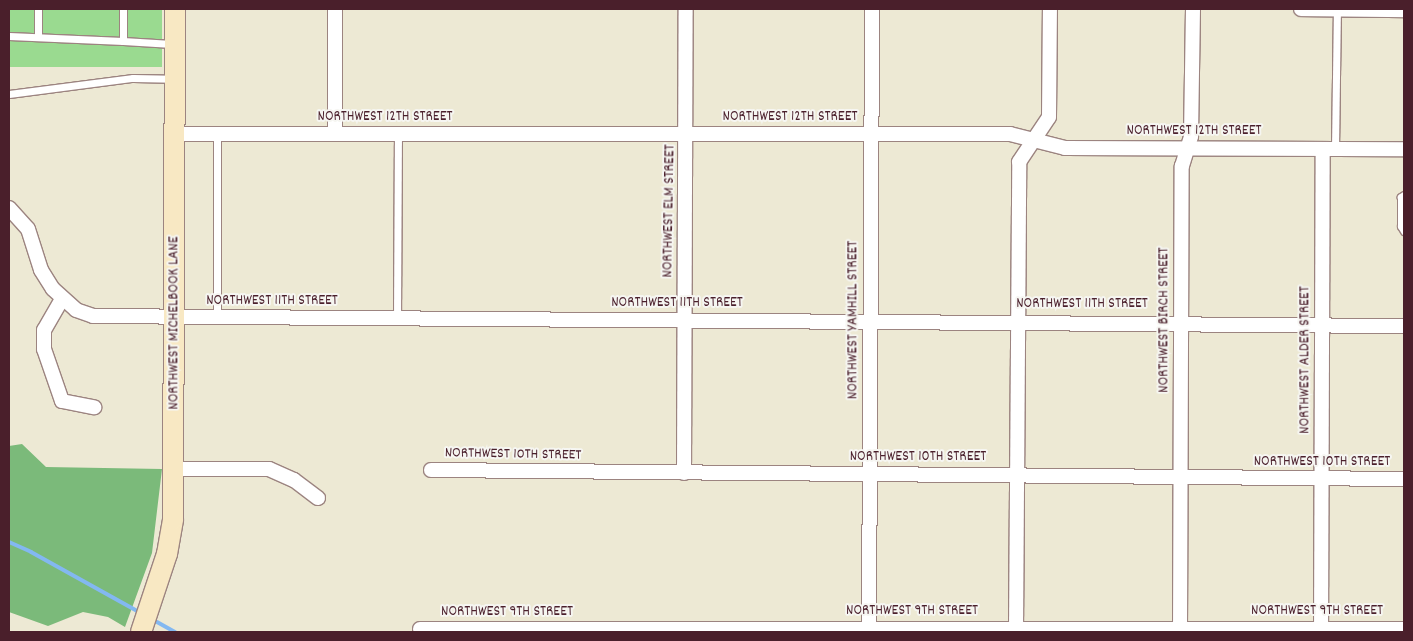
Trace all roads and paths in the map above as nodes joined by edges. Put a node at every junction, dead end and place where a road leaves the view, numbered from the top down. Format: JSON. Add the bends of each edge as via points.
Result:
{"nodes":[{"id":1,"x":38,"y":9,"type":"edge"},
{"id":2,"x":123,"y":9,"type":"edge"},
{"id":3,"x":176,"y":9,"type":"edge"},
{"id":4,"x":335,"y":9,"type":"edge"},
{"id":5,"x":686,"y":9,"type":"edge"},
{"id":6,"x":872,"y":9,"type":"edge"},
{"id":7,"x":1050,"y":9,"type":"edge"},
{"id":8,"x":1193,"y":9,"type":"edge"},
{"id":9,"x":1301,"y":9,"type":"edge"},
{"id":10,"x":1337,"y":9,"type":"edge"},
{"id":11,"x":1404,"y":10,"type":"edge"},
{"id":12,"x":9,"y":36,"type":"edge"},
{"id":13,"x":38,"y":38,"type":"junction"},
{"id":14,"x":123,"y":41,"type":"junction"},
{"id":15,"x":175,"y":44,"type":"junction"},
{"id":16,"x":175,"y":79,"type":"junction"},
{"id":17,"x":9,"y":94,"type":"edge"},
{"id":18,"x":175,"y":134,"type":"junction"},
{"id":19,"x":217,"y":134,"type":"junction"},
{"id":20,"x":335,"y":134,"type":"junction"},
{"id":21,"x":398,"y":134,"type":"junction"},
{"id":22,"x":687,"y":134,"type":"junction"},
{"id":23,"x":871,"y":134,"type":"junction"},
{"id":24,"x":1035,"y":139,"type":"junction"},
{"id":25,"x":1188,"y":148,"type":"junction"},
{"id":26,"x":1329,"y":149,"type":"junction"},
{"id":27,"x":1404,"y":149,"type":"edge"},
{"id":28,"x":1404,"y":195,"type":"edge"},
{"id":29,"x":9,"y":208,"type":"edge"},
{"id":30,"x":1404,"y":231,"type":"edge"},
{"id":31,"x":62,"y":299,"type":"junction"},
{"id":32,"x":175,"y":317,"type":"junction"},
{"id":33,"x":217,"y":317,"type":"junction"},
{"id":34,"x":397,"y":319,"type":"junction"},
{"id":35,"x":684,"y":321,"type":"junction"},
{"id":36,"x":870,"y":321,"type":"junction"},
{"id":37,"x":1017,"y":322,"type":"junction"},
{"id":38,"x":1182,"y":324,"type":"junction"},
{"id":39,"x":1323,"y":326,"type":"junction"},
{"id":40,"x":1404,"y":326,"type":"edge"},
{"id":41,"x":94,"y":407,"type":"dead end"},
{"id":42,"x":175,"y":469,"type":"junction"},
{"id":43,"x":431,"y":470,"type":"dead end"},
{"id":44,"x":684,"y":473,"type":"junction"},
{"id":45,"x":870,"y":474,"type":"junction"},
{"id":46,"x":1018,"y":474,"type":"junction"},
{"id":47,"x":1180,"y":477,"type":"junction"},
{"id":48,"x":1322,"y":479,"type":"junction"},
{"id":49,"x":1404,"y":479,"type":"edge"},
{"id":50,"x":318,"y":498,"type":"dead end"},
{"id":51,"x":420,"y":629,"type":"dead end"},
{"id":52,"x":1404,"y":629,"type":"edge"},
{"id":53,"x":869,"y":630,"type":"edge"},
{"id":54,"x":1016,"y":630,"type":"edge"},
{"id":55,"x":1180,"y":630,"type":"edge"},
{"id":56,"x":1321,"y":630,"type":"edge"},
{"id":57,"x":141,"y":632,"type":"edge"}],
"edges":[{"from":1,"to":13,"type":"lane"},
{"from":2,"to":14,"type":"lane"},
{"from":3,"to":15,"type":"street","name":"NORTHWEST MICHELBOOK LANE"},
{"from":4,"to":20,"type":"street"},
{"from":5,"to":22,"type":"street","name":"NORTHWEST ELM STREET"},
{"from":6,"to":23,"type":"street","name":"NORTHWEST YAMHILL STREET"},
{"from":7,"to":24,"type":"street","via":[[1049,116]]},
{"from":8,"to":25,"type":"street","name":"NORTHWEST BIRCH STREET","via":[[1191,136]]},
{"from":9,"to":10,"type":"street"},
{"from":10,"to":11,"type":"street"},
{"from":10,"to":26,"type":"lane"},
{"from":12,"to":13,"type":"lane"},
{"from":13,"to":14,"type":"lane"},
{"from":14,"to":15,"type":"lane"},
{"from":15,"to":16,"type":"street","name":"NORTHWEST MICHELBOOK LANE"},
{"from":16,"to":17,"type":"lane","via":[[133,78]]},
{"from":16,"to":18,"type":"street","name":"NORTHWEST MICHELBOOK LANE"},
{"from":18,"to":19,"type":"street","name":"NORTHWEST 12TH STREET"},
{"from":18,"to":32,"type":"street","name":"NORTHWEST MICHELBOOK LANE"},
{"from":19,"to":20,"type":"street","name":"NORTHWEST 12TH STREET"},
{"from":19,"to":33,"type":"lane"},
{"from":20,"to":21,"type":"street","name":"NORTHWEST 12TH STREET"},
{"from":21,"to":22,"type":"street","name":"NORTHWEST 12TH STREET"},
{"from":21,"to":34,"type":"lane"},
{"from":22,"to":23,"type":"street","name":"NORTHWEST 12TH STREET"},
{"from":22,"to":35,"type":"street","name":"NORTHWEST ELM STREET"},
{"from":23,"to":24,"type":"street","name":"NORTHWEST 12TH STREET","via":[[1010,134]]},
{"from":23,"to":36,"type":"street","name":"NORTHWEST YAMHILL STREET"},
{"from":24,"to":25,"type":"street","name":"NORTHWEST 12TH STREET","via":[[1065,148]]},
{"from":24,"to":37,"type":"street","via":[[1018,162]]},
{"from":25,"to":26,"type":"street","name":"NORTHWEST 12TH STREET"},
{"from":25,"to":38,"type":"street","name":"NORTHWEST BIRCH STREET","via":[[1182,166]]},
{"from":26,"to":27,"type":"street","name":"NORTHWEST 12TH STREET"},
{"from":26,"to":39,"type":"street","name":"NORTHWEST ALDER STREET"},
{"from":28,"to":30,"type":"lane","via":[[1401,197],[1401,226]]},
{"from":29,"to":31,"type":"street","name":"NORTHWEST 11TH STREET","via":[[28,229],[41,270]]},
{"from":31,"to":32,"type":"street","name":"NORTHWEST 11TH STREET","via":[[76,310],[93,316]]},
{"from":31,"to":41,"type":"street","via":[[44,330],[44,349],[62,401]]},
{"from":32,"to":33,"type":"street","name":"NORTHWEST 11TH STREET"},
{"from":32,"to":42,"type":"street","name":"NORTHWEST MICHELBOOK LANE"},
{"from":33,"to":34,"type":"street","name":"NORTHWEST 11TH STREET"},
{"from":34,"to":35,"type":"street","name":"NORTHWEST 11TH STREET"},
{"from":35,"to":36,"type":"street","name":"NORTHWEST 11TH STREET"},
{"from":35,"to":44,"type":"street","name":"NORTHWEST ELM STREET"},
{"from":36,"to":37,"type":"street","name":"NORTHWEST 11TH STREET"},
{"from":36,"to":45,"type":"street","name":"NORTHWEST YAMHILL STREET"},
{"from":37,"to":38,"type":"street","name":"NORTHWEST 11TH STREET"},
{"from":37,"to":46,"type":"street"},
{"from":38,"to":39,"type":"street","name":"NORTHWEST 11TH STREET"},
{"from":38,"to":47,"type":"street","name":"NORTHWEST BIRCH STREET"},
{"from":39,"to":40,"type":"street","name":"NORTHWEST 11TH STREET"},
{"from":39,"to":48,"type":"street","name":"NORTHWEST ALDER STREET"},
{"from":42,"to":50,"type":"street","via":[[269,469],[294,480]]},
{"from":42,"to":57,"type":"street","name":"NORTHWEST MICHELBOOK LANE","via":[[173,519],[167,554]]},
{"from":43,"to":44,"type":"street","name":"NORTHWEST 10TH STREET"},
{"from":44,"to":45,"type":"street","name":"NORTHWEST 10TH STREET"},
{"from":45,"to":46,"type":"street","name":"NORTHWEST 10TH STREET"},
{"from":45,"to":53,"type":"street","name":"NORTHWEST YAMHILL STREET"},
{"from":46,"to":47,"type":"street","name":"NORTHWEST 10TH STREET"},
{"from":46,"to":54,"type":"street"},
{"from":47,"to":48,"type":"street","name":"NORTHWEST 10TH STREET"},
{"from":47,"to":55,"type":"street","name":"NORTHWEST BIRCH STREET"},
{"from":48,"to":49,"type":"street","name":"NORTHWEST 10TH STREET"},
{"from":48,"to":56,"type":"street","name":"NORTHWEST ALDER STREET"},
{"from":51,"to":53,"type":"street","name":"NORTHWEST 9TH STREET"},
{"from":52,"to":56,"type":"street","name":"NORTHWEST 9TH STREET"},
{"from":53,"to":54,"type":"street","name":"NORTHWEST 9TH STREET"},
{"from":54,"to":55,"type":"street","name":"NORTHWEST 9TH STREET"},
{"from":55,"to":56,"type":"street","name":"NORTHWEST 9TH STREET"}]}
